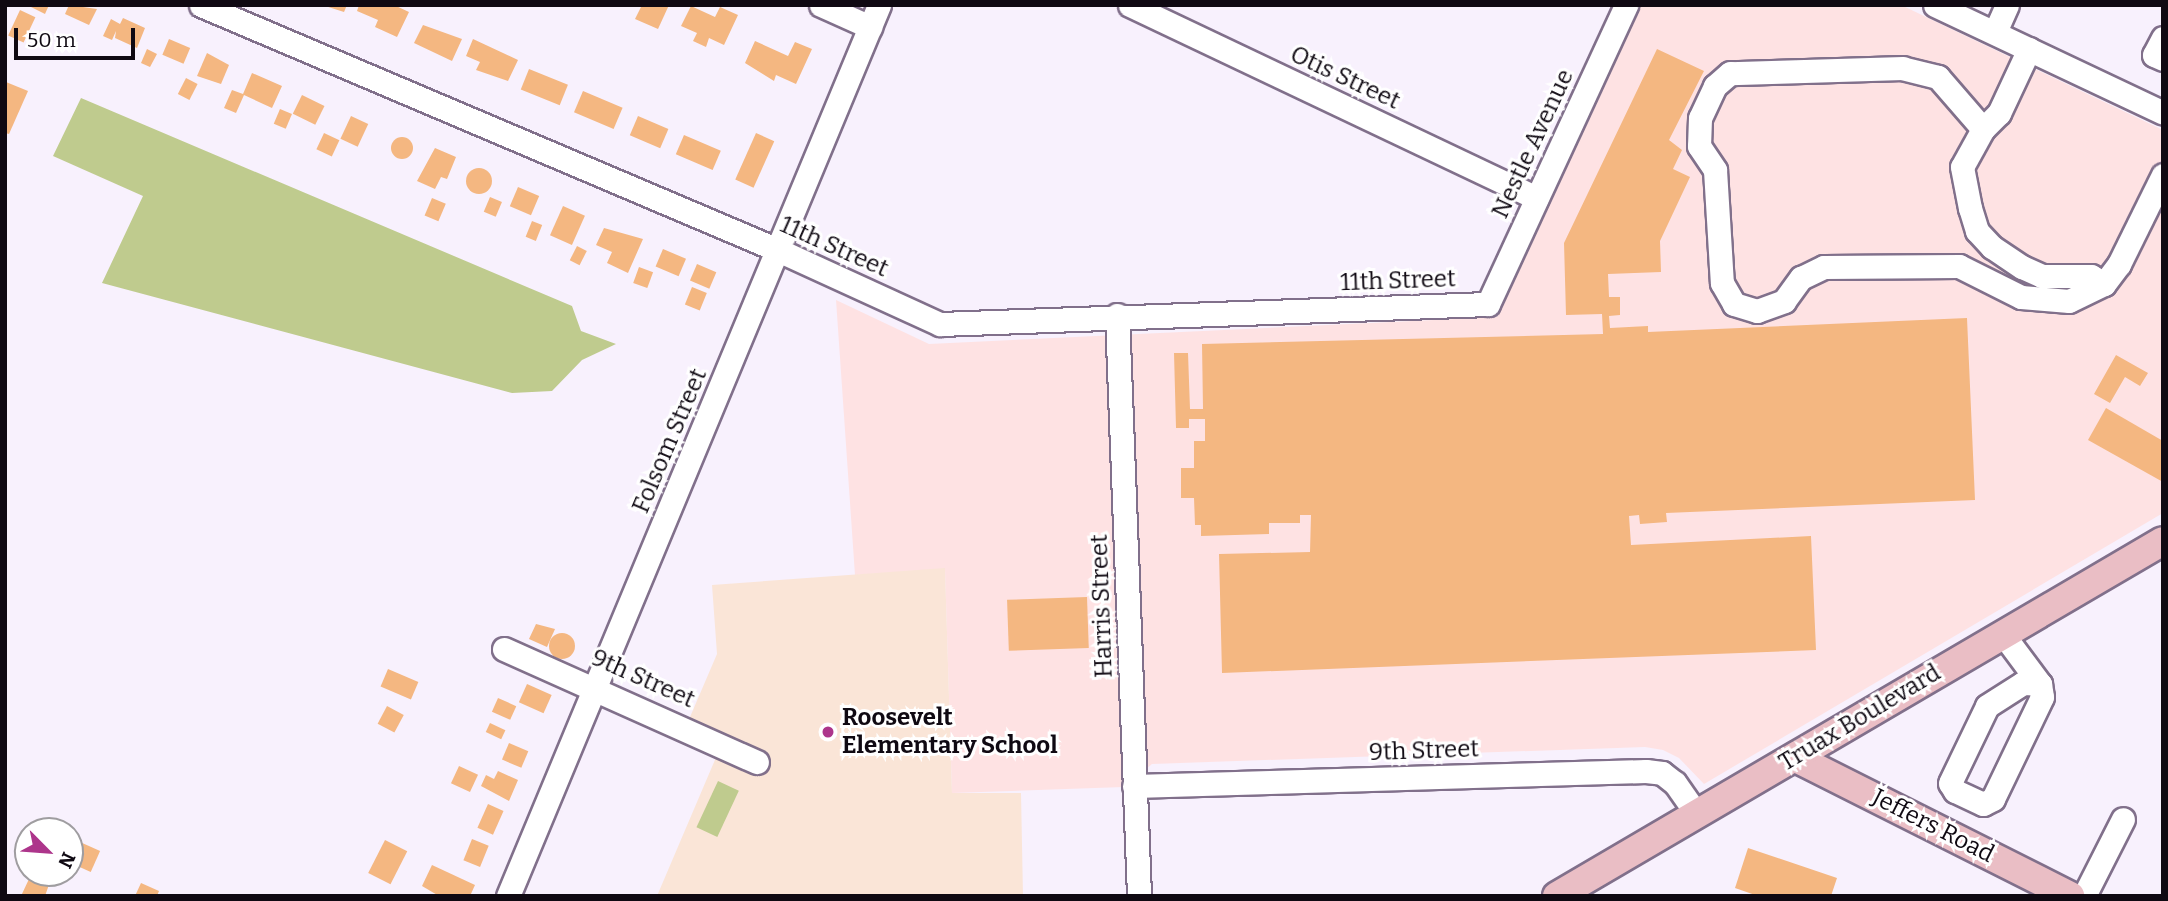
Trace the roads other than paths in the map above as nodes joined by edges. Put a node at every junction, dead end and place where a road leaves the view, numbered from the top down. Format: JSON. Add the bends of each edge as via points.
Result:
{"nodes":[{"id":1,"x":201,"y":5,"type":"edge"},
{"id":2,"x":821,"y":5,"type":"edge"},
{"id":3,"x":878,"y":5,"type":"edge"},
{"id":4,"x":1130,"y":5,"type":"edge"},
{"id":5,"x":1626,"y":5,"type":"edge"},
{"id":6,"x":1936,"y":5,"type":"edge"},
{"id":7,"x":2007,"y":5,"type":"edge"},
{"id":8,"x":870,"y":27,"type":"junction"},
{"id":9,"x":1995,"y":32,"type":"junction"},
{"id":10,"x":2163,"y":37,"type":"edge"},
{"id":11,"x":2029,"y":49,"type":"junction"},
{"id":12,"x":2163,"y":59,"type":"edge"},
{"id":13,"x":2163,"y":113,"type":"edge"},
{"id":14,"x":1983,"y":129,"type":"junction"},
{"id":15,"x":2163,"y":175,"type":"edge"},
{"id":16,"x":1536,"y":198,"type":"junction"},
{"id":17,"x":778,"y":250,"type":"junction"},
{"id":18,"x":2104,"y":284,"type":"junction"},
{"id":19,"x":1488,"y":304,"type":"joint"},
{"id":20,"x":1117,"y":315,"type":"junction"},
{"id":21,"x":2160,"y":548,"type":"edge"},
{"id":22,"x":2003,"y":633,"type":"junction"},
{"id":23,"x":504,"y":649,"type":"dead end"},
{"id":24,"x":2040,"y":684,"type":"junction"},
{"id":25,"x":598,"y":687,"type":"junction"},
{"id":26,"x":1796,"y":758,"type":"junction"},
{"id":27,"x":757,"y":762,"type":"dead end"},
{"id":28,"x":1134,"y":786,"type":"junction"},
{"id":29,"x":1696,"y":813,"type":"junction"},
{"id":30,"x":2123,"y":819,"type":"dead end"},
{"id":31,"x":508,"y":896,"type":"edge"},
{"id":32,"x":1139,"y":896,"type":"edge"},
{"id":33,"x":1558,"y":896,"type":"edge"},
{"id":34,"x":2070,"y":896,"type":"edge"},
{"id":35,"x":2084,"y":896,"type":"edge"}],
"edges":[{"from":1,"to":17,"type":"street","name":"11th Street"},
{"from":2,"to":8,"type":"street"},
{"from":3,"to":8,"type":"street","name":"Folsom Street"},
{"from":4,"to":16,"type":"street","name":"Otis Street"},
{"from":5,"to":16,"type":"street","name":"Nestle Avenue"},
{"from":6,"to":9,"type":"street"},
{"from":7,"to":9,"type":"street"},
{"from":8,"to":17,"type":"street","name":"Folsom Street"},
{"from":9,"to":11,"type":"street"},
{"from":10,"to":12,"type":"street","via":[[2154,55]]},
{"from":11,"to":13,"type":"street"},
{"from":11,"to":14,"type":"street","via":[[1999,113]]},
{"from":14,"to":18,"type":"street","via":[[1962,167],[1977,230],[1992,247],[2042,276],[2076,273]]},
{"from":14,"to":18,"type":"street","via":[[1938,77],[1903,68],[1730,73],[1715,86],[1700,118],[1699,146],[1715,170],[1722,282],[1734,304],[1757,311],[1784,301],[1801,278],[1824,267],[1959,266],[2021,296],[2069,302]]},
{"from":15,"to":18,"type":"street","via":[[2119,264]]},
{"from":16,"to":19,"type":"street","name":"Nestle Avenue"},
{"from":17,"to":20,"type":"street","name":"11th Street","via":[[940,324]]},
{"from":17,"to":25,"type":"street","name":"Folsom Street"},
{"from":19,"to":20,"type":"street","name":"11th Street"},
{"from":20,"to":28,"type":"street","name":"Harris Street"},
{"from":21,"to":22,"type":"main road","name":"Truax Boulevard"},
{"from":22,"to":24,"type":"street"},
{"from":22,"to":26,"type":"main road","name":"Truax Boulevard"},
{"from":23,"to":25,"type":"street","name":"9th Street"},
{"from":24,"to":24,"type":"street","via":[[2042,697],[1993,799],[1983,804],[1955,791],[1950,783],[1987,706],[2023,683]]},
{"from":25,"to":27,"type":"street","name":"9th Street"},
{"from":25,"to":31,"type":"street","name":"Folsom Street"},
{"from":26,"to":29,"type":"main road","name":"Truax Boulevard"},
{"from":26,"to":34,"type":"main road","name":"Jeffers Road"},
{"from":28,"to":29,"type":"street","name":"9th Street","via":[[1646,771],[1662,773],[1675,783]]},
{"from":28,"to":32,"type":"street","name":"Harris Street"},
{"from":29,"to":33,"type":"main road","name":"Truax Boulevard"},
{"from":30,"to":35,"type":"street"}]}
